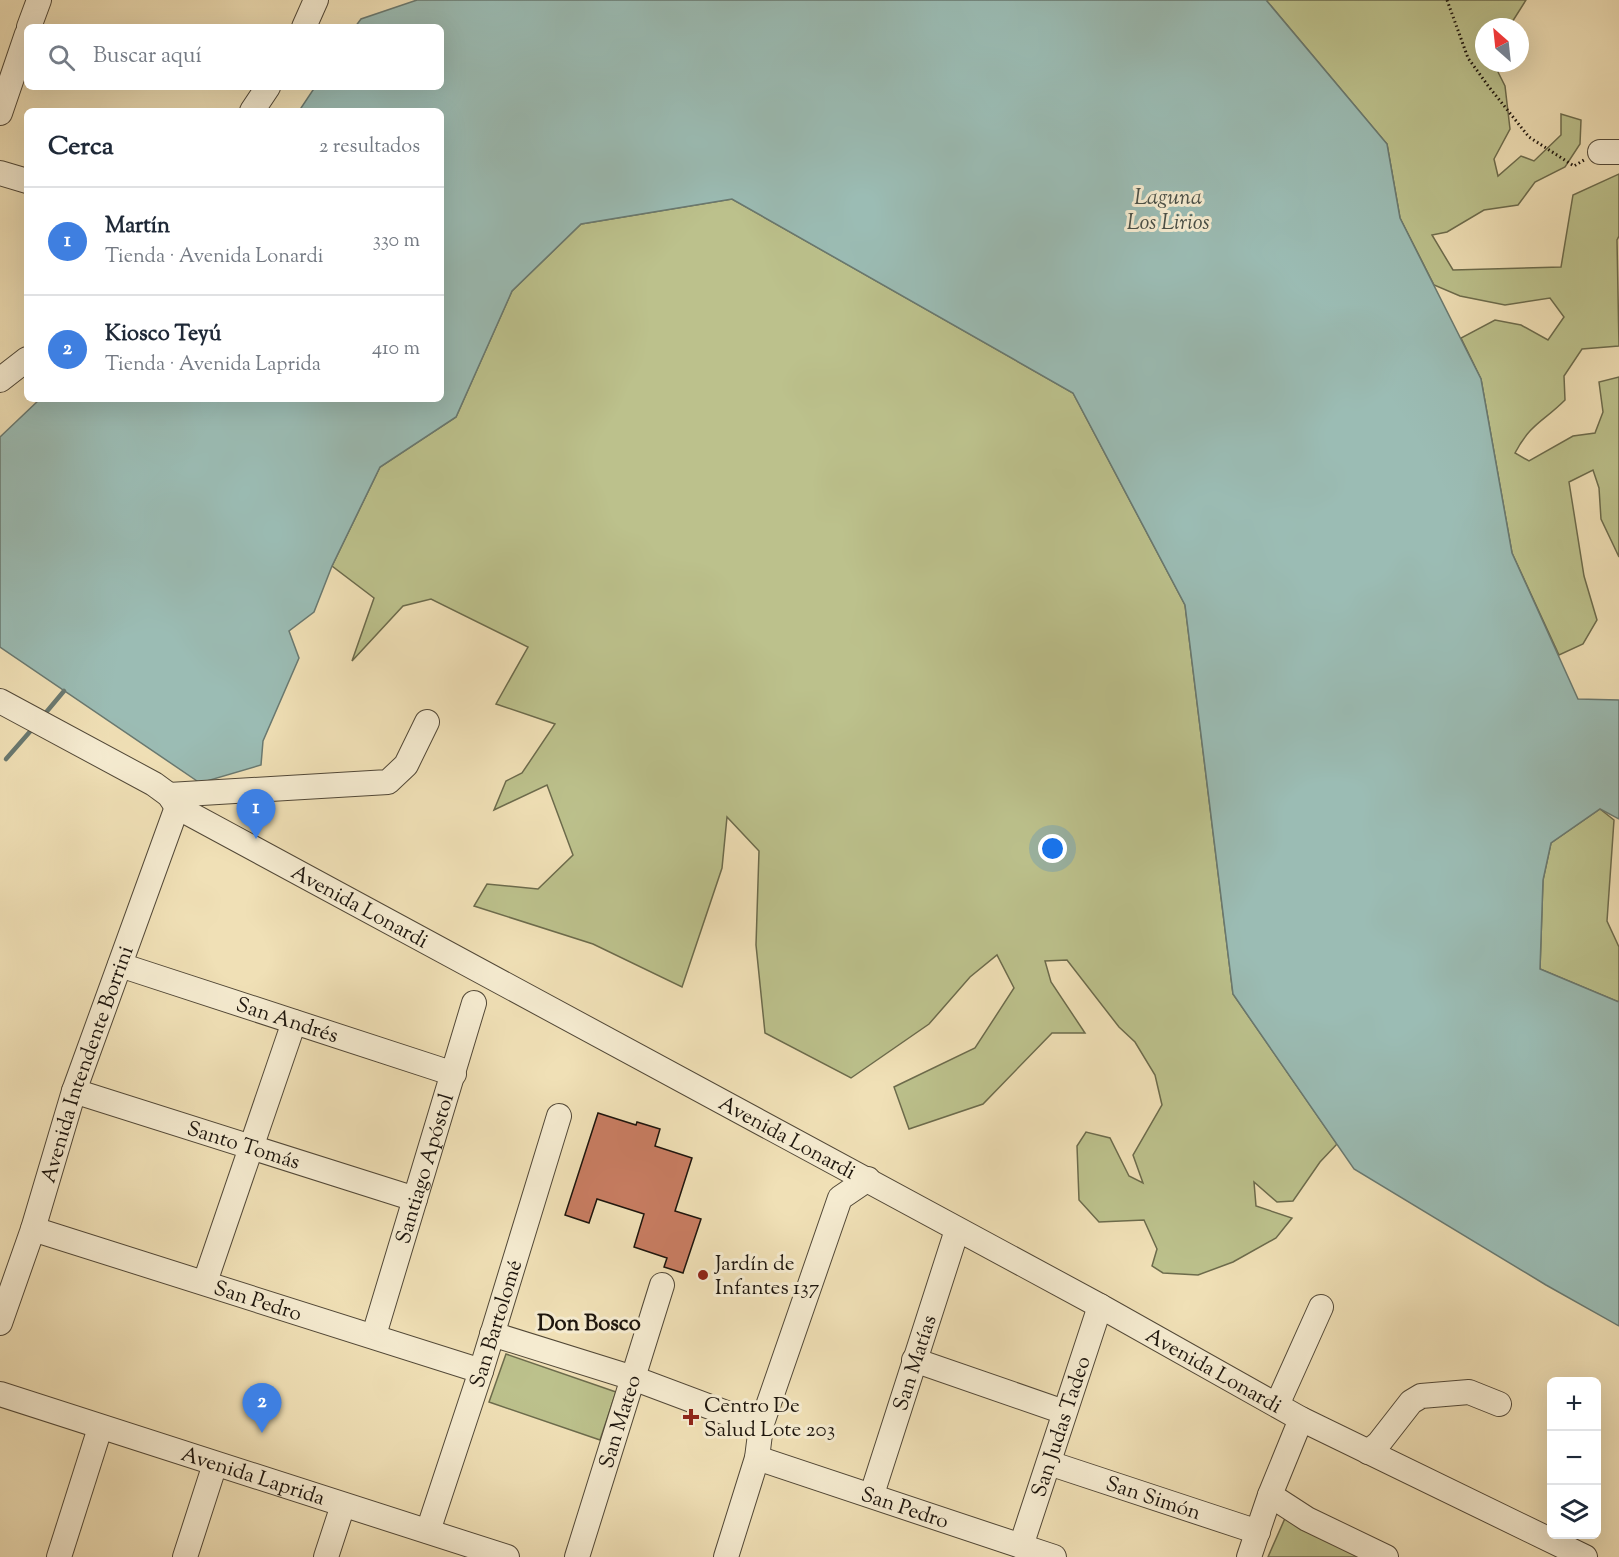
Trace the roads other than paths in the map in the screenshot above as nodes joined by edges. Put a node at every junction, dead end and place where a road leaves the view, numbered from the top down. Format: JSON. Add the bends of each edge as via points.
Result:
{"nodes":[{"id":1,"x":39,"y":0,"type":"edge"},
{"id":2,"x":316,"y":0,"type":"edge"},
{"id":3,"x":30,"y":24,"type":"edge"},
{"id":4,"x":305,"y":24,"type":"edge"},
{"id":5,"x":24,"y":43,"type":"edge"},
{"id":6,"x":266,"y":90,"type":"edge"},
{"id":7,"x":254,"y":108,"type":"edge"},
{"id":8,"x":0,"y":113,"type":"edge"},
{"id":9,"x":0,"y":173,"type":"edge"},
{"id":10,"x":24,"y":180,"type":"edge"},
{"id":11,"x":24,"y":361,"type":"edge"},
{"id":12,"x":0,"y":381,"type":"edge"},
{"id":13,"x":0,"y":701,"type":"edge"},
{"id":14,"x":427,"y":722,"type":"dead end"},
{"id":15,"x":173,"y":801,"type":"junction"},
{"id":16,"x":120,"y":965,"type":"junction"},
{"id":17,"x":474,"y":1003,"type":"dead end"},
{"id":18,"x":294,"y":1022,"type":"junction"},
{"id":19,"x":453,"y":1074,"type":"junction"},
{"id":20,"x":74,"y":1091,"type":"junction"},
{"id":21,"x":559,"y":1116,"type":"dead end"},
{"id":22,"x":251,"y":1146,"type":"junction"},
{"id":23,"x":868,"y":1179,"type":"junction"},
{"id":24,"x":415,"y":1199,"type":"junction"},
{"id":25,"x":33,"y":1229,"type":"junction"},
{"id":26,"x":957,"y":1230,"type":"junction"},
{"id":27,"x":205,"y":1282,"type":"junction"},
{"id":28,"x":662,"y":1285,"type":"dead end"},
{"id":29,"x":1100,"y":1306,"type":"junction"},
{"id":30,"x":1321,"y":1307,"type":"dead end"},
{"id":31,"x":0,"y":1323,"type":"edge"},
{"id":32,"x":492,"y":1334,"type":"junction"},
{"id":33,"x":374,"y":1335,"type":"junction"},
{"id":34,"x":915,"y":1360,"type":"junction"},
{"id":35,"x":481,"y":1371,"type":"junction"},
{"id":36,"x":633,"y":1378,"type":"junction"},
{"id":37,"x":0,"y":1394,"type":"edge"},
{"id":38,"x":1499,"y":1404,"type":"dead end"},
{"id":39,"x":1277,"y":1406,"type":"junction"},
{"id":40,"x":1064,"y":1412,"type":"junction"},
{"id":41,"x":1301,"y":1419,"type":"junction"},
{"id":42,"x":761,"y":1426,"type":"junction"},
{"id":43,"x":100,"y":1428,"type":"junction"},
{"id":44,"x":1368,"y":1452,"type":"junction"},
{"id":45,"x":757,"y":1458,"type":"junction"},
{"id":46,"x":1049,"y":1463,"type":"junction"},
{"id":47,"x":215,"y":1464,"type":"junction"},
{"id":48,"x":872,"y":1494,"type":"junction"},
{"id":49,"x":1270,"y":1495,"type":"junction"},
{"id":50,"x":343,"y":1505,"type":"junction"},
{"id":51,"x":428,"y":1531,"type":"junction"},
{"id":52,"x":1258,"y":1532,"type":"junction"},
{"id":53,"x":1021,"y":1546,"type":"junction"},
{"id":54,"x":454,"y":1549,"type":"edge"},
{"id":55,"x":59,"y":1557,"type":"edge"},
{"id":56,"x":185,"y":1557,"type":"edge"},
{"id":57,"x":326,"y":1557,"type":"edge"},
{"id":58,"x":507,"y":1557,"type":"edge"},
{"id":59,"x":577,"y":1557,"type":"edge"},
{"id":60,"x":726,"y":1557,"type":"edge"},
{"id":61,"x":1054,"y":1557,"type":"edge"},
{"id":62,"x":1249,"y":1557,"type":"edge"},
{"id":63,"x":1386,"y":1557,"type":"edge"},
{"id":64,"x":1585,"y":1557,"type":"edge"}],
"edges":[{"from":1,"to":3,"type":"street"},
{"from":2,"to":4,"type":"street"},
{"from":5,"to":8,"type":"street"},
{"from":6,"to":7,"type":"street"},
{"from":9,"to":10,"type":"street"},
{"from":11,"to":12,"type":"street"},
{"from":13,"to":15,"type":"street","name":"Avenida Lonardi","via":[[154,784]]},
{"from":14,"to":15,"type":"street","via":[[406,765],[388,782]]},
{"from":15,"to":16,"type":"street","name":"Avenida Intendente Borrini"},
{"from":15,"to":23,"type":"street","name":"Avenida Lonardi"},
{"from":16,"to":18,"type":"street","name":"San Andrés"},
{"from":16,"to":20,"type":"street","name":"Avenida Intendente Borrini"},
{"from":17,"to":19,"type":"street","name":"Santiago Apóstol"},
{"from":18,"to":19,"type":"street","name":"San Andrés"},
{"from":18,"to":22,"type":"street"},
{"from":19,"to":24,"type":"street","name":"Santiago Apóstol"},
{"from":20,"to":22,"type":"street","name":"Santo Tomás"},
{"from":20,"to":25,"type":"street","name":"Avenida Intendente Borrini"},
{"from":21,"to":32,"type":"street","name":"San Bartolomé"},
{"from":22,"to":24,"type":"street","name":"Santo Tomás"},
{"from":22,"to":27,"type":"street"},
{"from":23,"to":26,"type":"street","name":"Avenida Lonardi"},
{"from":23,"to":42,"type":"street","via":[[840,1198]]},
{"from":24,"to":33,"type":"street","name":"Santiago Apóstol"},
{"from":25,"to":27,"type":"street","name":"San Pedro"},
{"from":25,"to":31,"type":"street","name":"Avenida Intendente Borrini"},
{"from":26,"to":29,"type":"street","name":"Avenida Lonardi"},
{"from":26,"to":34,"type":"street","name":"San Matías"},
{"from":27,"to":33,"type":"street","name":"San Pedro"},
{"from":28,"to":36,"type":"street","name":"San Mateo"},
{"from":29,"to":39,"type":"street","name":"Avenida Lonardi"},
{"from":29,"to":40,"type":"street","name":"San Judas Tadeo"},
{"from":30,"to":39,"type":"street"},
{"from":32,"to":35,"type":"street","name":"San Bartolomé"},
{"from":32,"to":36,"type":"street"},
{"from":33,"to":35,"type":"street","name":"San Pedro"},
{"from":34,"to":40,"type":"street"},
{"from":34,"to":48,"type":"street","name":"San Matías"},
{"from":35,"to":51,"type":"street","name":"San Bartolomé"},
{"from":36,"to":42,"type":"street"},
{"from":36,"to":59,"type":"street","name":"San Mateo"},
{"from":37,"to":43,"type":"street","name":"Avenida Laprida"},
{"from":38,"to":44,"type":"street","via":[[1469,1392],[1420,1396]]},
{"from":39,"to":41,"type":"street","name":"Avenida Lonardi"},
{"from":40,"to":46,"type":"street","name":"San Judas Tadeo"},
{"from":41,"to":44,"type":"street","name":"Avenida Lonardi"},
{"from":41,"to":49,"type":"street"},
{"from":42,"to":45,"type":"street"},
{"from":43,"to":47,"type":"street","name":"Avenida Laprida"},
{"from":43,"to":55,"type":"street"},
{"from":44,"to":64,"type":"street","name":"Avenida Lonardi"},
{"from":45,"to":48,"type":"street","name":"San Pedro"},
{"from":45,"to":60,"type":"street"},
{"from":46,"to":52,"type":"street","name":"San Simón"},
{"from":46,"to":53,"type":"street","name":"San Judas Tadeo"},
{"from":47,"to":50,"type":"street","name":"Avenida Laprida"},
{"from":47,"to":56,"type":"street"},
{"from":48,"to":53,"type":"street","name":"San Pedro"},
{"from":49,"to":52,"type":"street"},
{"from":49,"to":63,"type":"street","via":[[1307,1519]]},
{"from":50,"to":51,"type":"street","name":"Avenida Laprida"},
{"from":50,"to":57,"type":"street"},
{"from":51,"to":54,"type":"street","name":"Avenida Laprida"},
{"from":52,"to":62,"type":"street"},
{"from":53,"to":61,"type":"street","name":"San Pedro"},
{"from":54,"to":58,"type":"street","name":"Avenida Laprida"}]}
